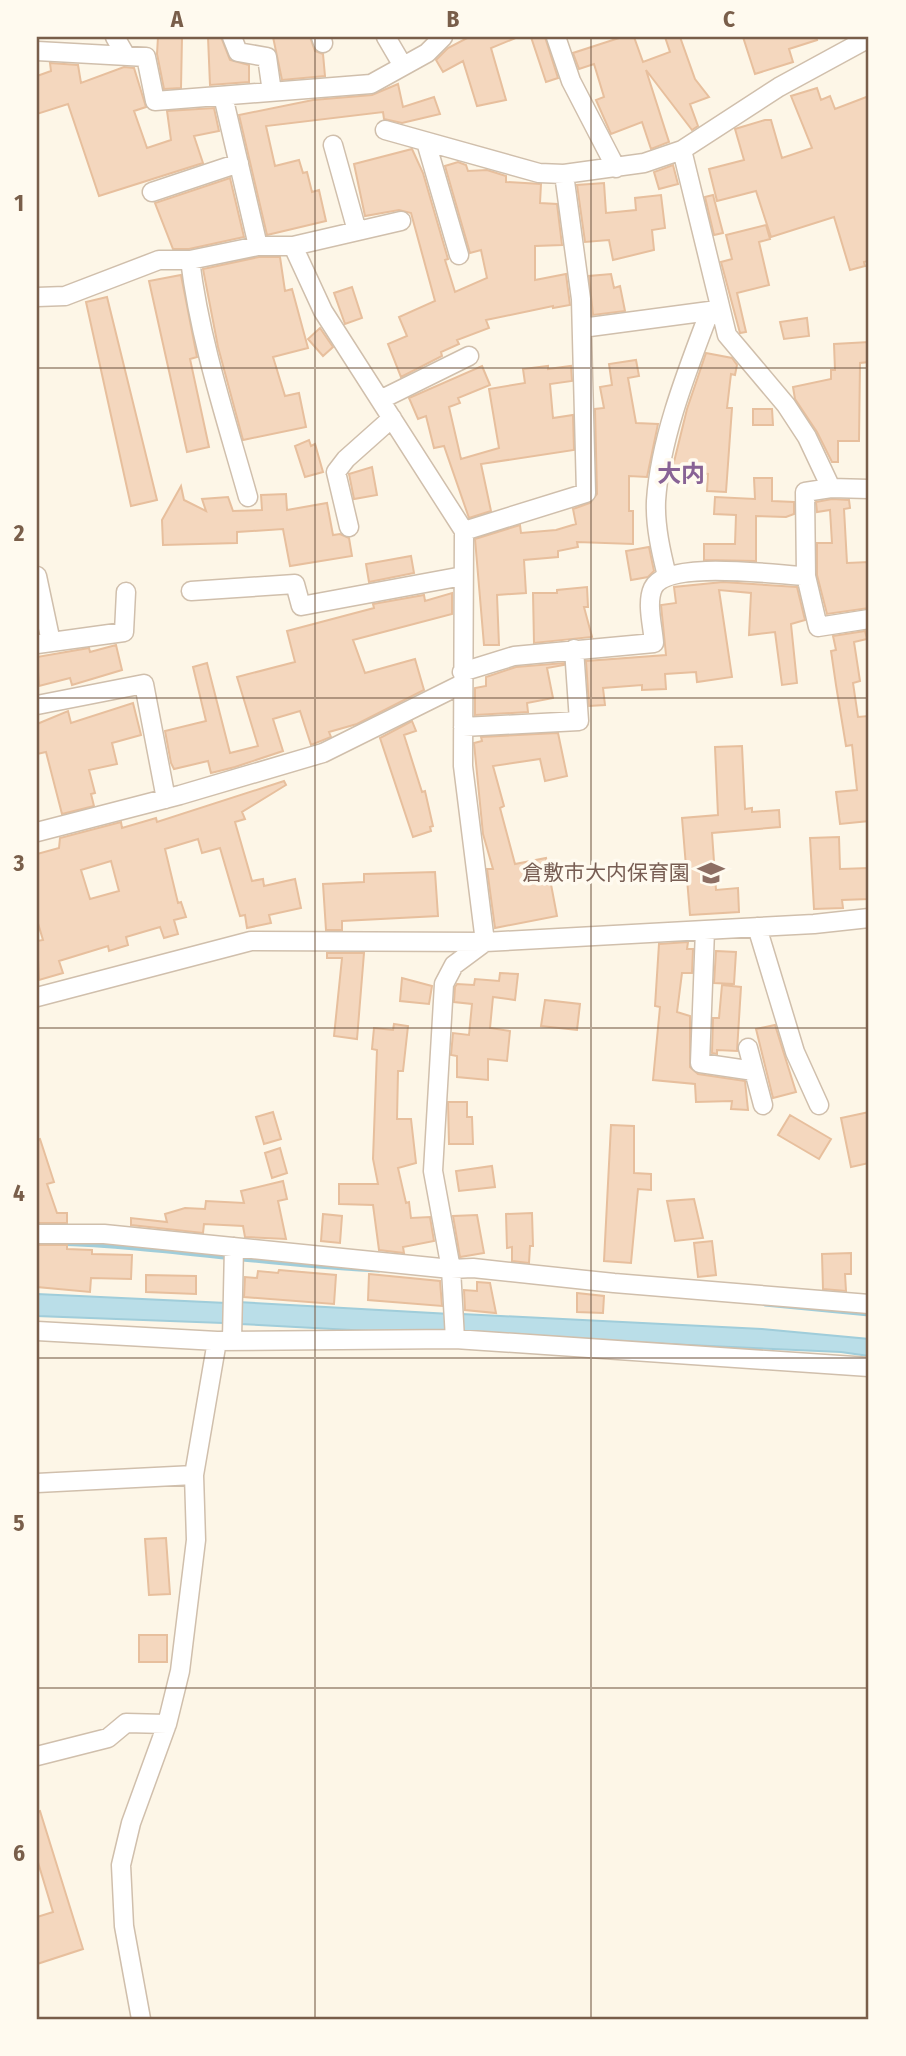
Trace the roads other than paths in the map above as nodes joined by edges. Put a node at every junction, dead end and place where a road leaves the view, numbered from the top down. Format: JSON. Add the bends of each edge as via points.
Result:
{"nodes":[{"id":1,"x":115,"y":37,"type":"edge"},
{"id":2,"x":232,"y":37,"type":"edge"},
{"id":3,"x":386,"y":37,"type":"edge"},
{"id":4,"x":443,"y":37,"type":"edge"},
{"id":5,"x":556,"y":37,"type":"edge"},
{"id":6,"x":869,"y":38,"type":"edge"},
{"id":7,"x":37,"y":51,"type":"edge"},
{"id":8,"x":127,"y":55,"type":"junction"},
{"id":9,"x":403,"y":66,"type":"junction"},
{"id":10,"x":272,"y":92,"type":"junction"},
{"id":11,"x":223,"y":96,"type":"junction"},
{"id":12,"x":385,"y":130,"type":"dead end"},
{"id":13,"x":426,"y":142,"type":"junction"},
{"id":14,"x":333,"y":145,"type":"dead end"},
{"id":15,"x":682,"y":150,"type":"junction"},
{"id":16,"x":239,"y":163,"type":"junction"},
{"id":17,"x":615,"y":168,"type":"junction"},
{"id":18,"x":564,"y":174,"type":"junction"},
{"id":19,"x":152,"y":192,"type":"dead end"},
{"id":20,"x":401,"y":221,"type":"dead end"},
{"id":21,"x":357,"y":231,"type":"junction"},
{"id":22,"x":258,"y":246,"type":"junction"},
{"id":23,"x":293,"y":246,"type":"junction"},
{"id":24,"x":459,"y":255,"type":"dead end"},
{"id":25,"x":190,"y":260,"type":"junction"},
{"id":26,"x":37,"y":297,"type":"edge"},
{"id":27,"x":714,"y":311,"type":"junction"},
{"id":28,"x":582,"y":328,"type":"junction"},
{"id":29,"x":469,"y":356,"type":"dead end"},
{"id":30,"x":380,"y":400,"type":"junction"},
{"id":31,"x":391,"y":418,"type":"junction"},
{"id":32,"x":831,"y":488,"type":"junction"},
{"id":33,"x":866,"y":489,"type":"edge"},
{"id":34,"x":248,"y":497,"type":"dead end"},
{"id":35,"x":869,"y":508,"type":"edge"},
{"id":36,"x":349,"y":527,"type":"dead end"},
{"id":37,"x":464,"y":531,"type":"junction"},
{"id":38,"x":37,"y":576,"type":"edge"},
{"id":39,"x":463,"y":576,"type":"junction"},
{"id":40,"x":667,"y":576,"type":"junction"},
{"id":41,"x":806,"y":576,"type":"junction"},
{"id":42,"x":191,"y":591,"type":"dead end"},
{"id":43,"x":126,"y":593,"type":"dead end"},
{"id":44,"x":869,"y":619,"type":"edge"},
{"id":45,"x":44,"y":643,"type":"edge"},
{"id":46,"x":574,"y":649,"type":"junction"},
{"id":47,"x":462,"y":678,"type":"junction"},
{"id":48,"x":37,"y":705,"type":"edge"},
{"id":49,"x":463,"y":727,"type":"junction"},
{"id":50,"x":166,"y":799,"type":"junction"},
{"id":51,"x":37,"y":832,"type":"edge"},
{"id":52,"x":869,"y":918,"type":"edge"},
{"id":53,"x":757,"y":928,"type":"junction"},
{"id":54,"x":705,"y":930,"type":"junction"},
{"id":55,"x":485,"y":942,"type":"junction"},
{"id":56,"x":37,"y":997,"type":"edge"},
{"id":57,"x":748,"y":1048,"type":"dead end"},
{"id":58,"x":754,"y":1071,"type":"junction"},
{"id":59,"x":763,"y":1105,"type":"dead end"},
{"id":60,"x":819,"y":1105,"type":"dead end"},
{"id":61,"x":37,"y":1234,"type":"edge"},
{"id":62,"x":234,"y":1247,"type":"junction"},
{"id":63,"x":451,"y":1269,"type":"junction"},
{"id":64,"x":869,"y":1304,"type":"edge"},
{"id":65,"x":37,"y":1331,"type":"edge"},
{"id":66,"x":227,"y":1334,"type":"junction"},
{"id":67,"x":455,"y":1339,"type":"junction"},
{"id":68,"x":869,"y":1367,"type":"edge"},
{"id":69,"x":194,"y":1475,"type":"junction"},
{"id":70,"x":37,"y":1483,"type":"edge"},
{"id":71,"x":167,"y":1724,"type":"junction"},
{"id":72,"x":37,"y":1756,"type":"edge"},
{"id":73,"x":141,"y":2019,"type":"edge"}],
"edges":[{"from":1,"to":8,"type":"street"},
{"from":2,"to":10,"type":"street","via":[[238,52],[267,57]]},
{"from":3,"to":9,"type":"street"},
{"from":4,"to":9,"type":"street","via":[[427,53]]},
{"from":5,"to":17,"type":"street","via":[[571,81]]},
{"from":6,"to":15,"type":"street","via":[[779,87]]},
{"from":7,"to":8,"type":"street"},
{"from":8,"to":11,"type":"street","via":[[146,57],[155,101]]},
{"from":9,"to":10,"type":"street","via":[[371,84]]},
{"from":10,"to":11,"type":"street"},
{"from":11,"to":16,"type":"street"},
{"from":12,"to":13,"type":"street"},
{"from":13,"to":18,"type":"street","via":[[539,173]]},
{"from":13,"to":24,"type":"street"},
{"from":14,"to":21,"type":"street"},
{"from":15,"to":17,"type":"street"},
{"from":15,"to":27,"type":"street"},
{"from":16,"to":19,"type":"street"},
{"from":16,"to":22,"type":"street"},
{"from":17,"to":18,"type":"street"},
{"from":18,"to":28,"type":"street"},
{"from":20,"to":21,"type":"street"},
{"from":21,"to":23,"type":"street"},
{"from":22,"to":23,"type":"street"},
{"from":22,"to":25,"type":"street"},
{"from":23,"to":30,"type":"street","via":[[323,311]]},
{"from":25,"to":26,"type":"street","via":[[159,260],[65,296]]},
{"from":25,"to":34,"type":"street","via":[[208,356]]},
{"from":27,"to":28,"type":"street"},
{"from":27,"to":32,"type":"street","via":[[727,335],[786,405]]},
{"from":27,"to":40,"type":"street","via":[[679,393],[660,473],[658,537]]},
{"from":28,"to":37,"type":"street","via":[[586,494]]},
{"from":29,"to":30,"type":"street"},
{"from":30,"to":31,"type":"street"},
{"from":31,"to":36,"type":"street","via":[[336,472]]},
{"from":31,"to":37,"type":"street"},
{"from":32,"to":33,"type":"street"},
{"from":32,"to":41,"type":"street","via":[[805,492]]},
{"from":33,"to":35,"type":"street"},
{"from":37,"to":39,"type":"street"},
{"from":38,"to":45,"type":"street"},
{"from":39,"to":42,"type":"street","via":[[301,606],[295,584]]},
{"from":39,"to":47,"type":"street"},
{"from":40,"to":41,"type":"street","via":[[708,571]]},
{"from":40,"to":46,"type":"street","via":[[653,587],[654,643]]},
{"from":41,"to":44,"type":"street","via":[[818,627]]},
{"from":43,"to":45,"type":"street","via":[[124,632]]},
{"from":46,"to":47,"type":"street","via":[[514,656]]},
{"from":46,"to":49,"type":"street","via":[[579,721]]},
{"from":47,"to":49,"type":"street"},
{"from":47,"to":50,"type":"street","via":[[323,753]]},
{"from":48,"to":50,"type":"street","via":[[144,684]]},
{"from":49,"to":55,"type":"street","via":[[463,766]]},
{"from":50,"to":51,"type":"street"},
{"from":52,"to":53,"type":"street"},
{"from":53,"to":54,"type":"street"},
{"from":53,"to":60,"type":"street","via":[[794,1052]]},
{"from":54,"to":55,"type":"street"},
{"from":54,"to":58,"type":"street","via":[[700,1063]]},
{"from":55,"to":56,"type":"street","via":[[251,941]]},
{"from":55,"to":63,"type":"street","via":[[454,965],[444,984],[433,1171]]},
{"from":57,"to":58,"type":"street"},
{"from":58,"to":59,"type":"street"},
{"from":61,"to":62,"type":"street","via":[[104,1234]]},
{"from":62,"to":63,"type":"street"},
{"from":62,"to":66,"type":"street"},
{"from":63,"to":64,"type":"street"},
{"from":63,"to":67,"type":"street"},
{"from":65,"to":66,"type":"street"},
{"from":66,"to":67,"type":"street","via":[[289,1342]]},
{"from":66,"to":69,"type":"street"},
{"from":67,"to":68,"type":"street"},
{"from":69,"to":70,"type":"street"},
{"from":69,"to":71,"type":"street","via":[[196,1540],[180,1671]]},
{"from":71,"to":72,"type":"street","via":[[127,1723],[108,1738]]},
{"from":71,"to":73,"type":"street","via":[[131,1823],[121,1866],[124,1926]]}]}
